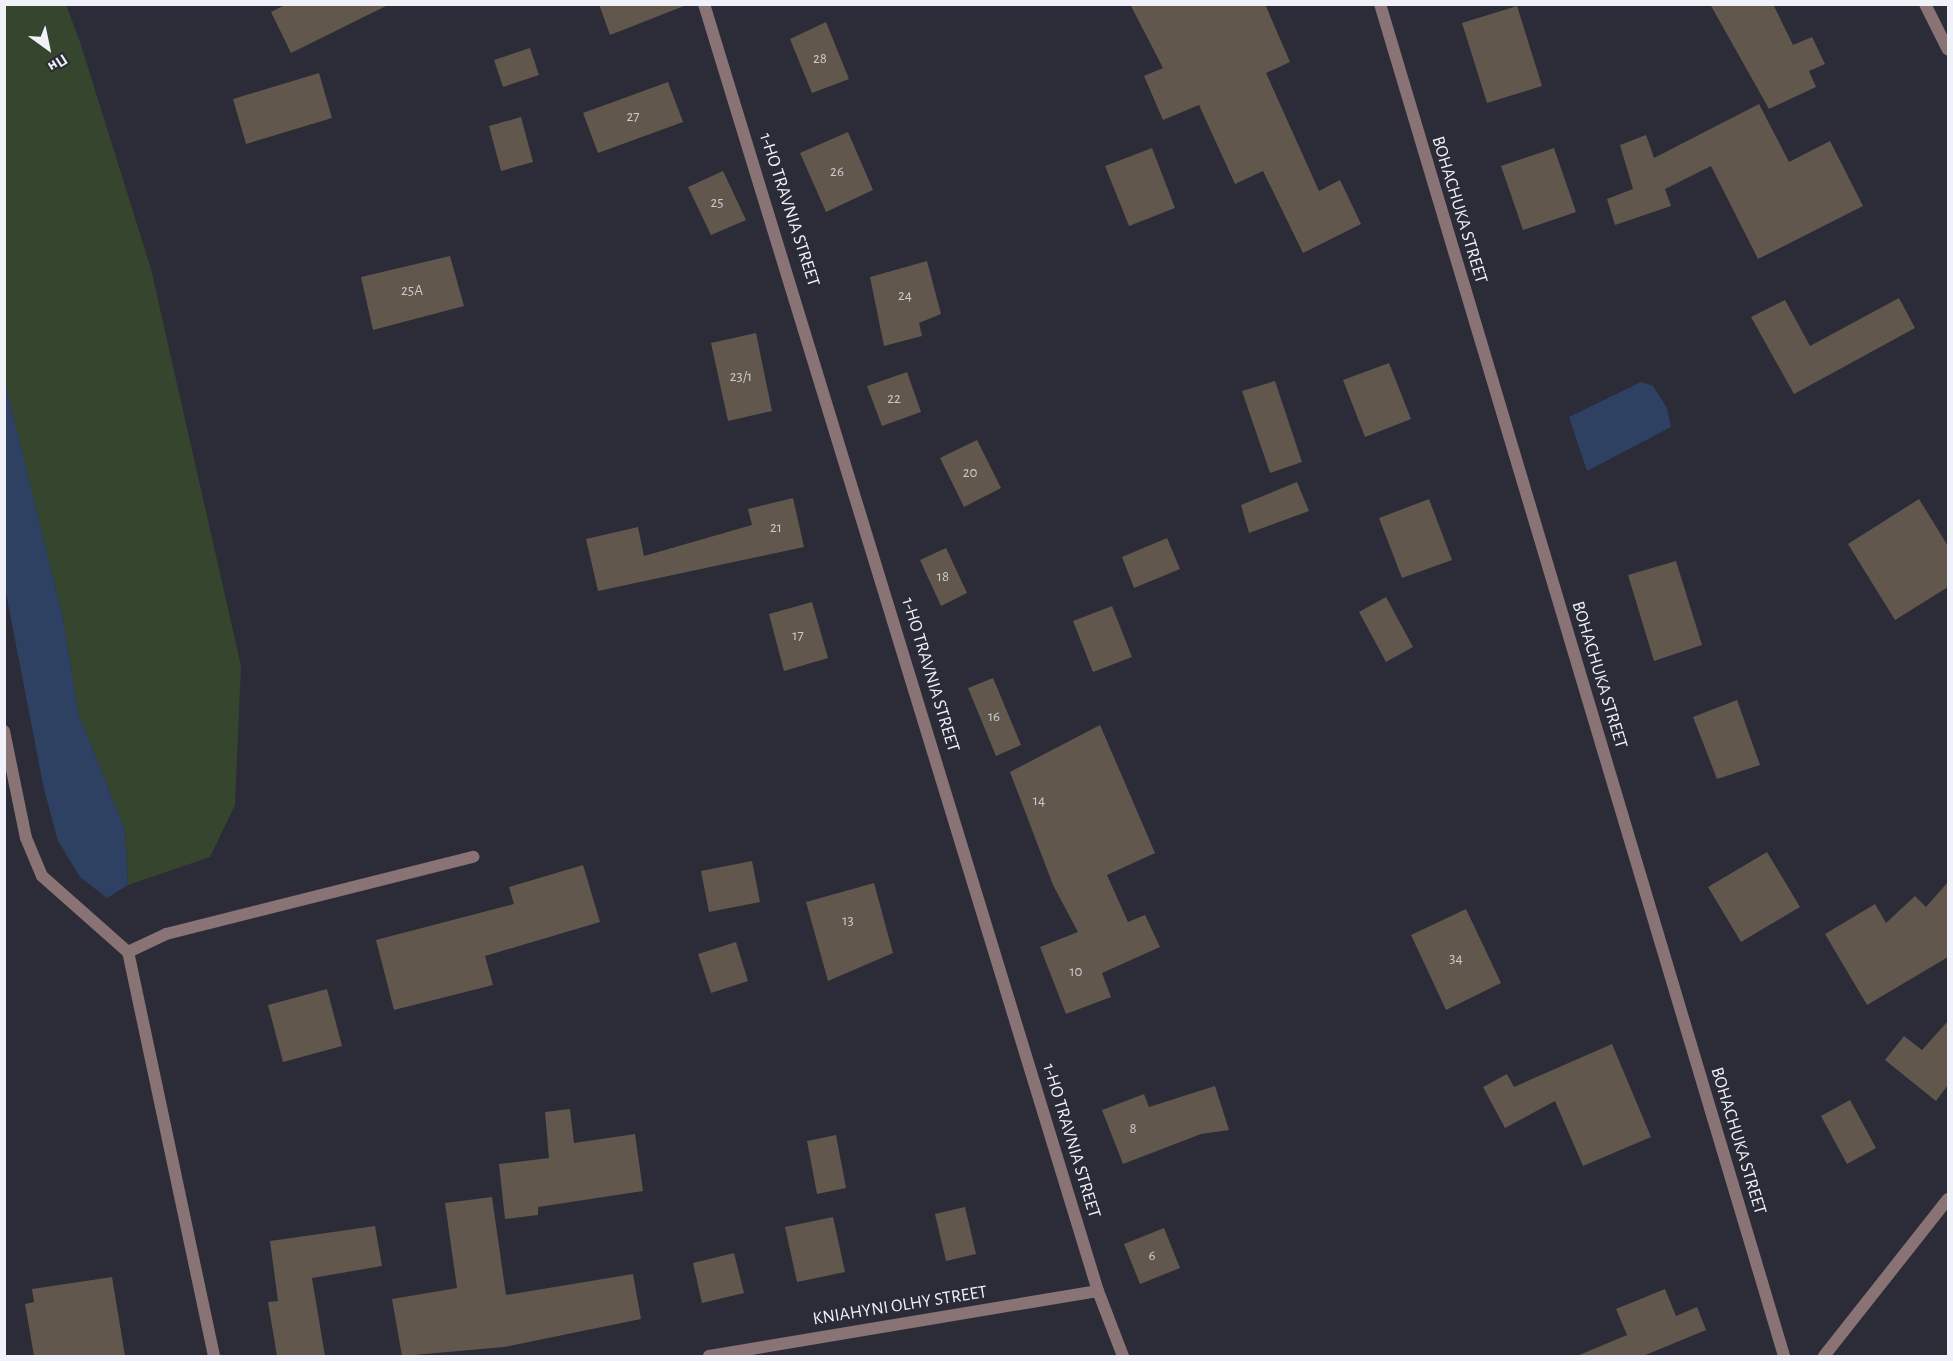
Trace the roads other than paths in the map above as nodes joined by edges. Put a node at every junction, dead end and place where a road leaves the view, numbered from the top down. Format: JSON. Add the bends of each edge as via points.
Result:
{"nodes":[{"id":1,"x":704,"y":4,"type":"edge"},
{"id":2,"x":1380,"y":4,"type":"edge"},
{"id":3,"x":1925,"y":4,"type":"edge"},
{"id":4,"x":1948,"y":50,"type":"edge"},
{"id":5,"x":4,"y":731,"type":"edge"},
{"id":6,"x":473,"y":857,"type":"dead end"},
{"id":7,"x":128,"y":952,"type":"junction"},
{"id":8,"x":1948,"y":1199,"type":"edge"},
{"id":9,"x":1098,"y":1291,"type":"junction"},
{"id":10,"x":214,"y":1356,"type":"edge"},
{"id":11,"x":709,"y":1356,"type":"edge"},
{"id":12,"x":1123,"y":1356,"type":"edge"},
{"id":13,"x":1784,"y":1356,"type":"edge"},
{"id":14,"x":1824,"y":1356,"type":"edge"}],
"edges":[{"from":1,"to":9,"type":"street","name":"1-HO TRAVNIA STREET"},
{"from":2,"to":13,"type":"street","name":"BOHACHUKA STREET"},
{"from":3,"to":4,"type":"street"},
{"from":5,"to":7,"type":"street","via":[[26,838],[42,876]]},
{"from":6,"to":7,"type":"street","via":[[166,934]]},
{"from":7,"to":10,"type":"street"},
{"from":8,"to":14,"type":"street"},
{"from":9,"to":11,"type":"street","name":"KNIAHYNI OLHY STREET"},
{"from":9,"to":12,"type":"street","name":"1-HO TRAVNIA STREET"}]}
